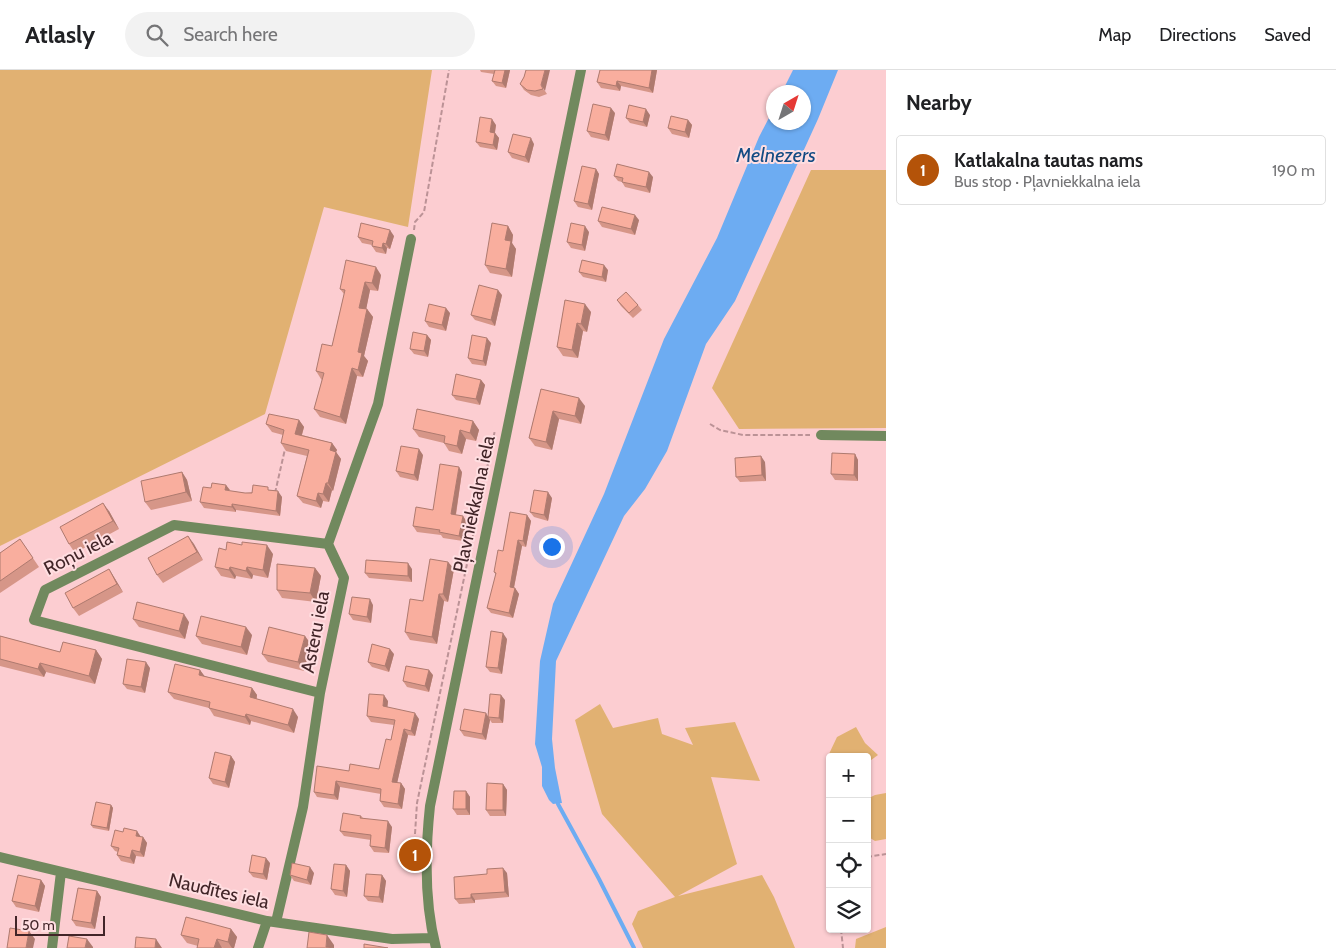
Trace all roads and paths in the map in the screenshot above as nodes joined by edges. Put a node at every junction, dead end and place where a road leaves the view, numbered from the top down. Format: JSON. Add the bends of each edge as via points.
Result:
{"nodes":[{"id":1,"x":449,"y":70,"type":"edge"},
{"id":2,"x":581,"y":70,"type":"edge"},
{"id":3,"x":411,"y":239,"type":"joint"},
{"id":4,"x":710,"y":424,"type":"dead end"},
{"id":5,"x":821,"y":435,"type":"joint"},
{"id":6,"x":886,"y":436,"type":"edge"},
{"id":7,"x":281,"y":444,"type":"edge"},
{"id":8,"x":287,"y":444,"type":"edge"},
{"id":9,"x":285,"y":450,"type":"junction"},
{"id":10,"x":274,"y":496,"type":"edge"},
{"id":11,"x":328,"y":544,"type":"junction"},
{"id":12,"x":320,"y":693,"type":"junction"},
{"id":13,"x":886,"y":854,"type":"edge"},
{"id":14,"x":871,"y":856,"type":"edge"},
{"id":15,"x":0,"y":857,"type":"edge"},
{"id":16,"x":61,"y":872,"type":"junction"},
{"id":17,"x":271,"y":922,"type":"junction"},
{"id":18,"x":841,"y":933,"type":"edge"},
{"id":19,"x":434,"y":943,"type":"edge"},
{"id":20,"x":52,"y":948,"type":"edge"},
{"id":21,"x":258,"y":948,"type":"edge"},
{"id":22,"x":843,"y":948,"type":"edge"}],
"edges":[{"from":1,"to":3,"type":"path","via":[[424,212],[415,222]]},
{"from":2,"to":19,"type":"street","name":"Pļavniekkalna iela","via":[[430,806],[426,871]]},
{"from":3,"to":11,"type":"street","via":[[378,404]]},
{"from":4,"to":5,"type":"path","via":[[720,430],[743,435]]},
{"from":5,"to":6,"type":"street"},
{"from":7,"to":9,"type":"path"},
{"from":8,"to":9,"type":"path"},
{"from":9,"to":10,"type":"path"},
{"from":11,"to":12,"type":"street","name":"Asteru iela","via":[[344,578]]},
{"from":11,"to":12,"type":"street","name":"Roņu iela","via":[[174,525],[45,590],[34,620]]},
{"from":12,"to":17,"type":"street","name":"Asteru iela","via":[[303,807]]},
{"from":13,"to":14,"type":"path"},
{"from":15,"to":16,"type":"street","name":"Naudītes iela"},
{"from":16,"to":17,"type":"street","name":"Naudītes iela"},
{"from":16,"to":20,"type":"street"},
{"from":17,"to":19,"type":"street","name":"Naudītes iela"},
{"from":17,"to":21,"type":"street","name":"Asteru iela"},
{"from":18,"to":22,"type":"path"}]}
